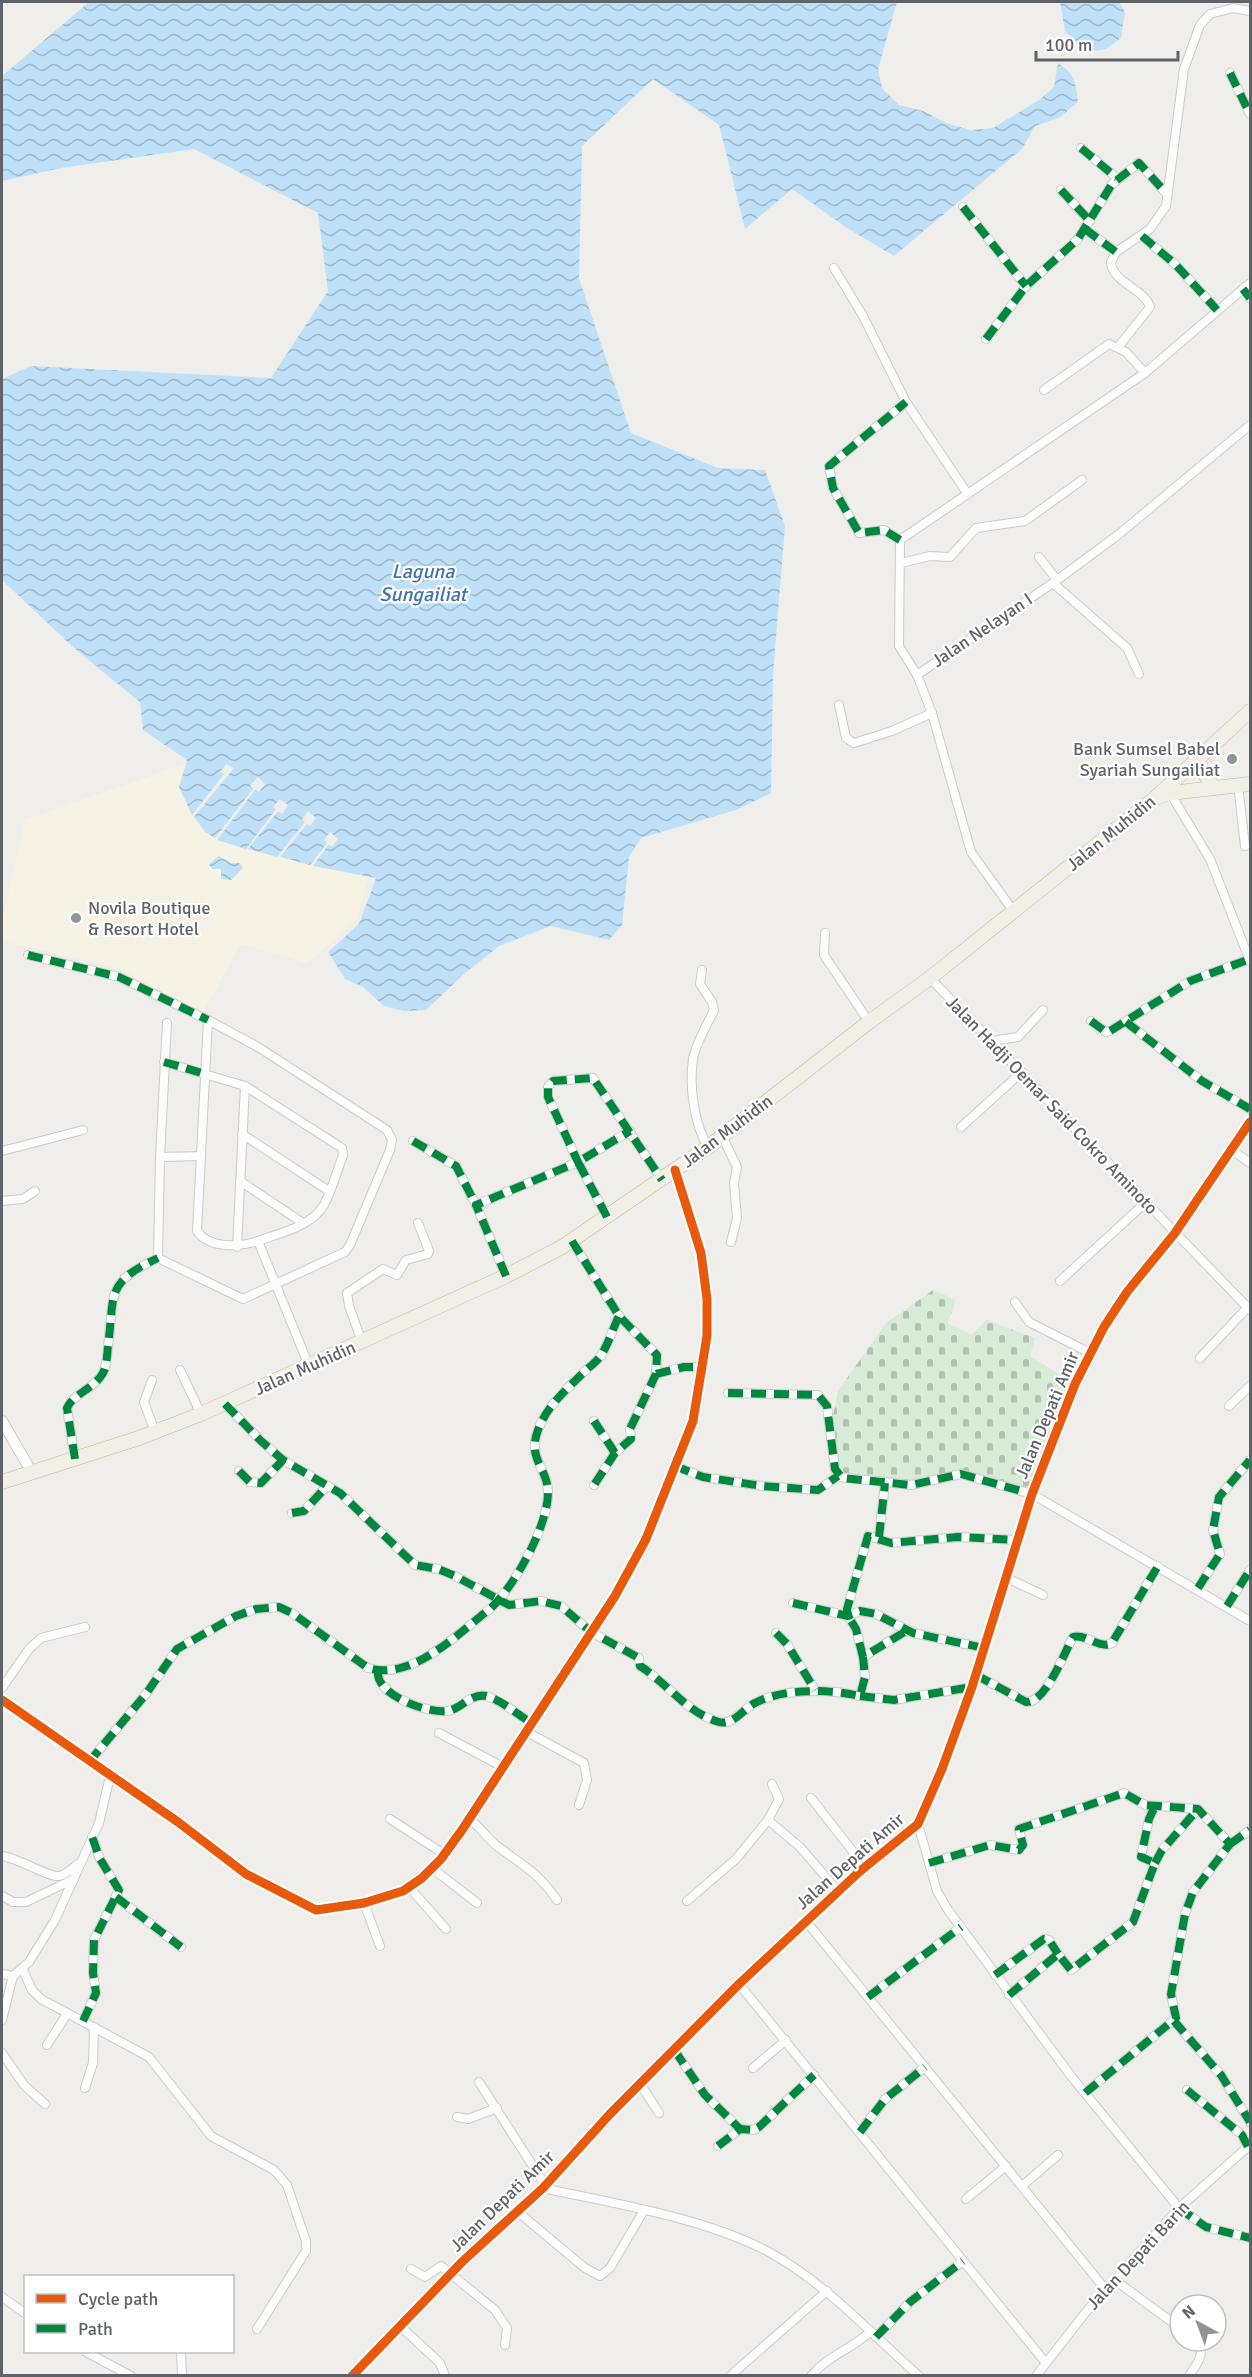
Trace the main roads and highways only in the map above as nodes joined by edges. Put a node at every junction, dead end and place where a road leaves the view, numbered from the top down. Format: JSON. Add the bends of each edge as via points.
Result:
{"nodes":[{"id":1,"x":1251,"y":711,"type":"edge"},
{"id":2,"x":1197,"y":760,"type":"junction"},
{"id":3,"x":1244,"y":785,"type":"edge"},
{"id":4,"x":1213,"y":788,"type":"junction"},
{"id":5,"x":1155,"y":798,"type":"junction"},
{"id":6,"x":2,"y":1482,"type":"edge"}],
"edges":[{"from":1,"to":2,"type":"highway","name":"Jalan Muhidin"},
{"from":2,"to":4,"type":"highway"},
{"from":2,"to":5,"type":"highway","name":"Jalan Muhidin"},
{"from":3,"to":4,"type":"highway"},
{"from":4,"to":5,"type":"highway"},
{"from":5,"to":6,"type":"highway","name":"Jalan Muhidin","via":[[678,1172],[572,1240],[506,1276],[225,1404]]}]}
